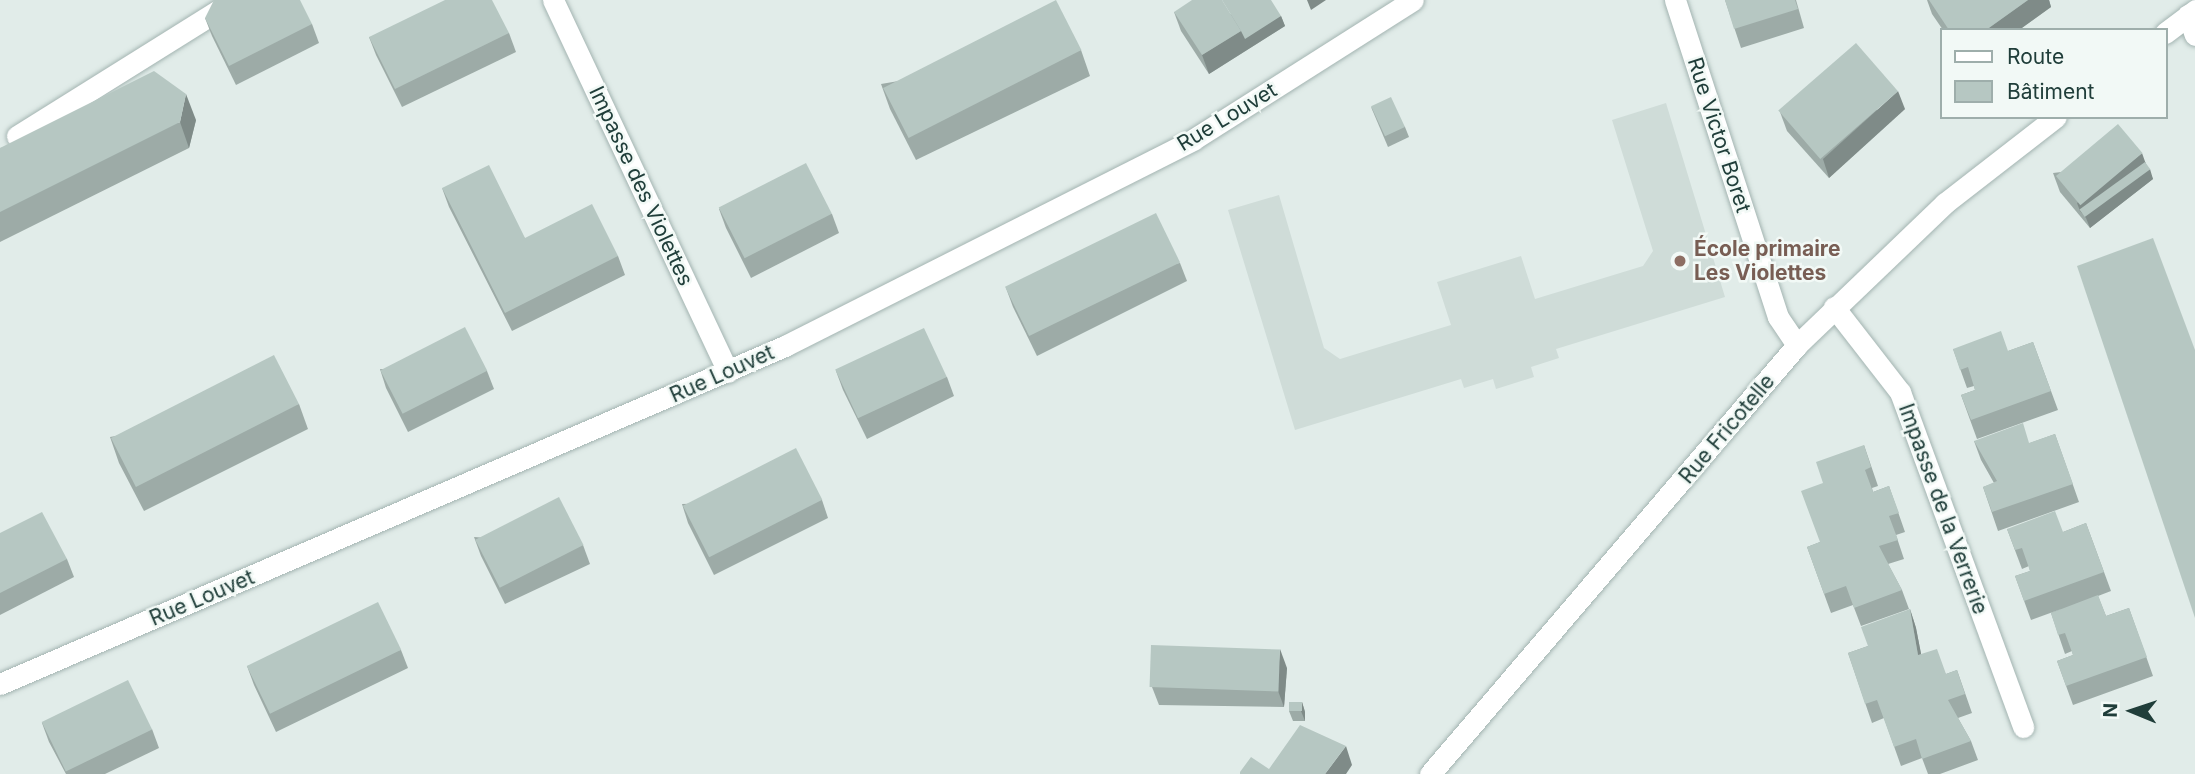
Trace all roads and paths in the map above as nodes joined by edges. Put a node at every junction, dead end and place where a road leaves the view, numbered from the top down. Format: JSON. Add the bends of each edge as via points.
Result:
{"nodes":[{"id":1,"x":235,"y":0,"type":"edge"},
{"id":2,"x":553,"y":0,"type":"edge"},
{"id":3,"x":1413,"y":0,"type":"edge"},
{"id":4,"x":1675,"y":0,"type":"edge"},
{"id":5,"x":2193,"y":20,"type":"edge"},
{"id":6,"x":2167,"y":32,"type":"edge"},
{"id":7,"x":2053,"y":119,"type":"edge"},
{"id":8,"x":17,"y":135,"type":"dead end"},
{"id":9,"x":1834,"y":307,"type":"junction"},
{"id":10,"x":1797,"y":345,"type":"junction"},
{"id":11,"x":728,"y":372,"type":"junction"},
{"id":12,"x":0,"y":684,"type":"edge"},
{"id":13,"x":2023,"y":727,"type":"dead end"},
{"id":14,"x":1430,"y":774,"type":"edge"}],
"edges":[{"from":1,"to":8,"type":"street"},
{"from":2,"to":11,"type":"street","name":"Impasse des Violettes"},
{"from":3,"to":11,"type":"street","name":"Rue Louvet","via":[[1195,139]]},
{"from":4,"to":10,"type":"street","name":"Rue Victor Boret","via":[[1778,317]]},
{"from":5,"to":6,"type":"street"},
{"from":7,"to":9,"type":"street","name":"Rue Fricotelle","via":[[1945,203]]},
{"from":9,"to":10,"type":"street","name":"Rue Fricotelle"},
{"from":9,"to":13,"type":"street","name":"Impasse de la Verrerie","via":[[1900,392]]},
{"from":10,"to":14,"type":"street","name":"Rue Fricotelle"},
{"from":11,"to":12,"type":"street","name":"Rue Louvet"}]}
